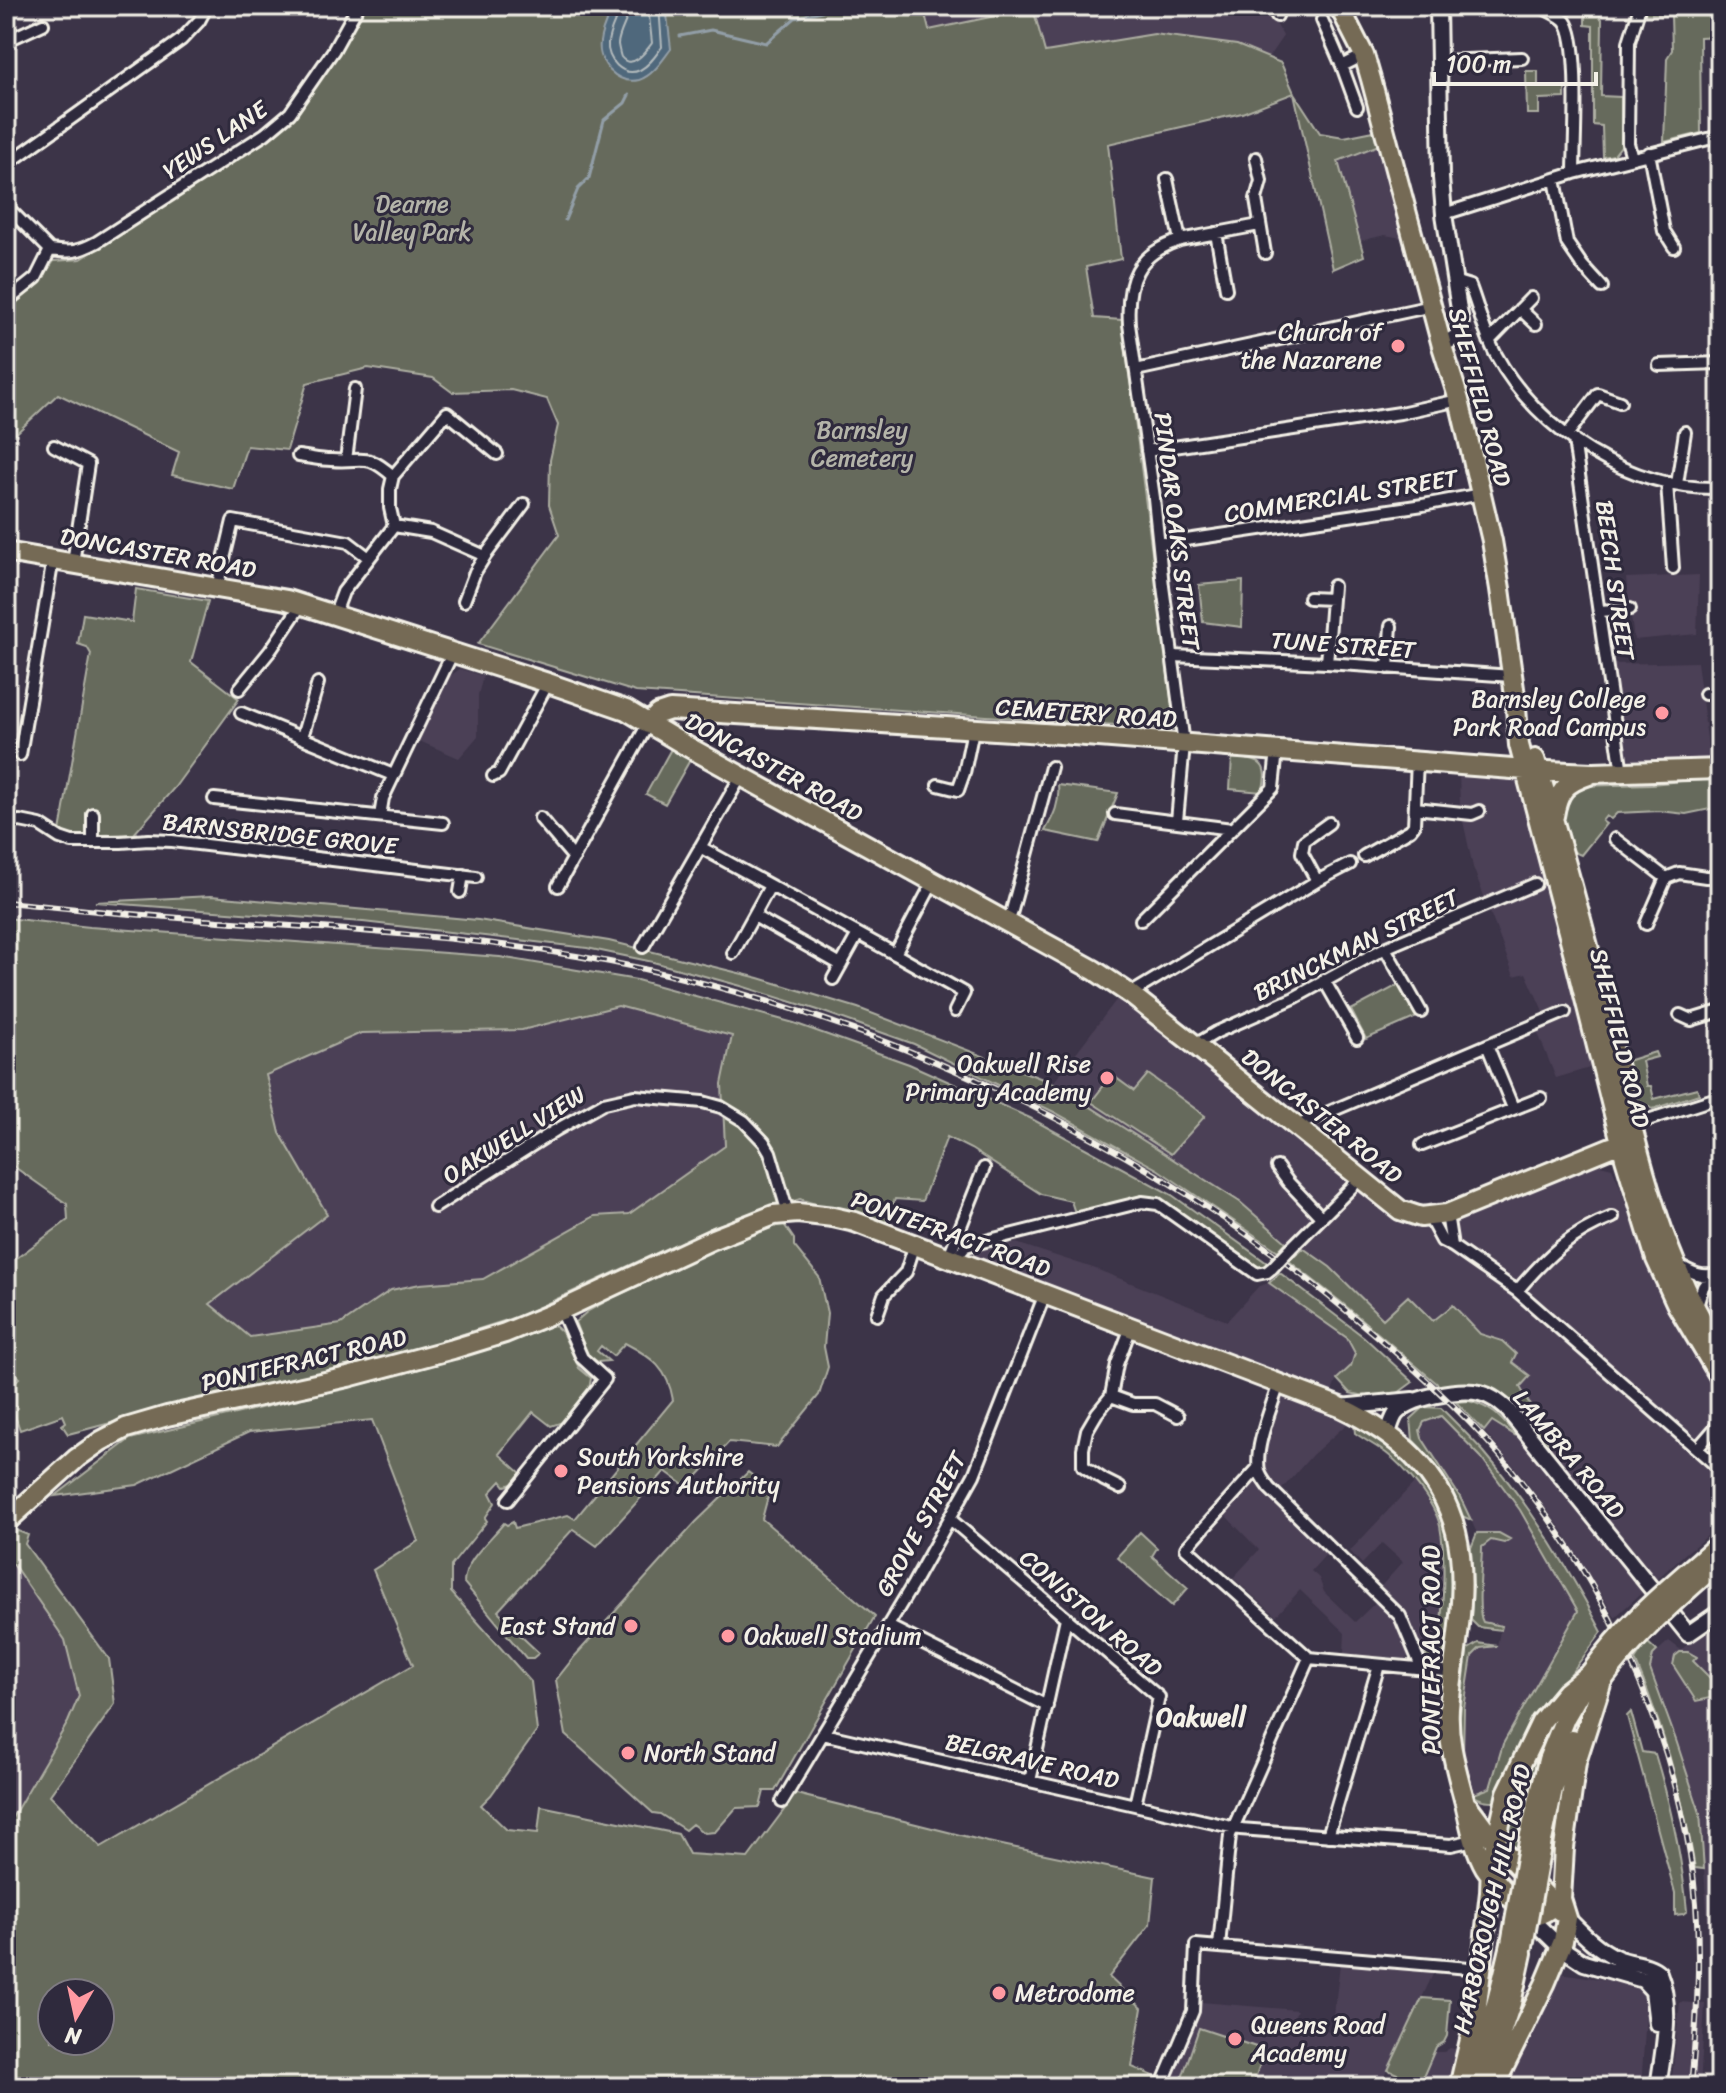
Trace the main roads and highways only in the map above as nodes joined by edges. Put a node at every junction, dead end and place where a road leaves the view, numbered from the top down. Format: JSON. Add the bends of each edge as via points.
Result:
{"nodes":[{"id":1,"x":1339,"y":6,"type":"edge"},
{"id":2,"x":6,"y":552,"type":"edge"},
{"id":3,"x":626,"y":710,"type":"junction"},
{"id":4,"x":679,"y":711,"type":"junction"},
{"id":5,"x":648,"y":724,"type":"junction"},
{"id":6,"x":678,"y":741,"type":"junction"},
{"id":7,"x":1720,"y":769,"type":"edge"},
{"id":8,"x":1532,"y":770,"type":"junction"},
{"id":9,"x":1593,"y":773,"type":"junction"},
{"id":10,"x":1554,"y":818,"type":"junction"},
{"id":11,"x":1623,"y":1140,"type":"junction"},
{"id":12,"x":1578,"y":1160,"type":"junction"},
{"id":13,"x":1665,"y":1261,"type":"junction"},
{"id":14,"x":1720,"y":1351,"type":"edge"},
{"id":15,"x":1720,"y":1377,"type":"edge"},
{"id":16,"x":6,"y":1522,"type":"edge"},
{"id":17,"x":1720,"y":1543,"type":"edge"},
{"id":18,"x":1710,"y":1564,"type":"edge"},
{"id":19,"x":1596,"y":1676,"type":"junction"},
{"id":20,"x":1467,"y":1804,"type":"junction"},
{"id":21,"x":1504,"y":1806,"type":"junction"},
{"id":22,"x":1495,"y":1842,"type":"junction"},
{"id":23,"x":1520,"y":1871,"type":"junction"},
{"id":24,"x":1493,"y":1884,"type":"junction"},
{"id":25,"x":1561,"y":1908,"type":"junction"},
{"id":26,"x":1517,"y":1945,"type":"junction"},
{"id":27,"x":1459,"y":2087,"type":"edge"},
{"id":28,"x":1468,"y":2087,"type":"edge"},
{"id":29,"x":1483,"y":2087,"type":"edge"},
{"id":30,"x":1494,"y":2087,"type":"edge"}],
"edges":[{"from":1,"to":8,"type":"highway","name":"SHEFFIELD ROAD","via":[[1364,55],[1459,400],[1494,553]]},
{"from":2,"to":3,"type":"highway","name":"DONCASTER ROAD","via":[[287,600]]},
{"from":3,"to":4,"type":"highway","name":"CEMETERY ROAD"},
{"from":3,"to":5,"type":"highway","name":"DONCASTER ROAD"},
{"from":4,"to":5,"type":"highway","via":[[658,714]]},
{"from":4,"to":6,"type":"highway","via":[[674,732]]},
{"from":4,"to":8,"type":"highway","name":"CEMETERY ROAD"},
{"from":5,"to":6,"type":"highway","name":"DONCASTER ROAD"},
{"from":6,"to":12,"type":"highway","name":"DONCASTER ROAD","via":[[1083,963],[1130,994],[1400,1210],[1414,1216],[1438,1215]]},
{"from":7,"to":9,"type":"highway","name":"CEMETERY ROAD"},
{"from":8,"to":9,"type":"highway","name":"CEMETERY ROAD"},
{"from":8,"to":10,"type":"highway","name":"SHEFFIELD ROAD"},
{"from":8,"to":11,"type":"highway","name":"SHEFFIELD ROAD"},
{"from":9,"to":10,"type":"highway","via":[[1562,790]]},
{"from":10,"to":11,"type":"highway","name":"SHEFFIELD ROAD"},
{"from":11,"to":12,"type":"highway"},
{"from":11,"to":13,"type":"highway","name":"SHEFFIELD ROAD"},
{"from":12,"to":13,"type":"highway","via":[[1615,1165],[1636,1226]]},
{"from":13,"to":14,"type":"highway","name":"SHEFFIELD ROAD"},
{"from":13,"to":15,"type":"highway","name":"SHEFFIELD ROAD","via":[[1677,1305]]},
{"from":16,"to":20,"type":"highway","name":"PONTEFRACT ROAD","via":[[77,1458],[126,1428],[319,1384],[505,1333],[759,1220],[814,1214],[855,1222],[915,1244],[1340,1407],[1388,1433],[1411,1453],[1442,1497],[1461,1564],[1449,1740]]},
{"from":17,"to":18,"type":"highway","name":"HARBOROUGH HILL ROAD"},
{"from":18,"to":19,"type":"highway","name":"HARBOROUGH HILL ROAD","bridge":true},
{"from":19,"to":21,"type":"highway","via":[[1566,1692],[1541,1722]]},
{"from":19,"to":25,"type":"highway","via":[[1576,1762]]},
{"from":19,"to":26,"type":"highway","name":"HARBOROUGH HILL ROAD","bridge":true,"via":[[1565,1718],[1548,1760]]},
{"from":20,"to":21,"type":"highway"},
{"from":20,"to":22,"type":"highway","name":"PONTEFRACT ROAD"},
{"from":20,"to":24,"type":"highway","name":"PONTEFRACT ROAD","via":[[1474,1840]]},
{"from":21,"to":22,"type":"highway"},
{"from":22,"to":23,"type":"highway","name":"PONTEFRACT ROAD"},
{"from":22,"to":24,"type":"highway"},
{"from":23,"to":24,"type":"highway"},
{"from":23,"to":25,"type":"highway","name":"PONTEFRACT ROAD"},
{"from":24,"to":25,"type":"highway","via":[[1526,1914]]},
{"from":24,"to":27,"type":"highway","via":[[1476,2014]]},
{"from":25,"to":30,"type":"highway","via":[[1560,1947]]},
{"from":26,"to":28,"type":"highway","name":"HARBOROUGH HILL ROAD"},
{"from":26,"to":29,"type":"highway","name":"HARBOROUGH HILL ROAD","via":[[1511,2003]]}]}
